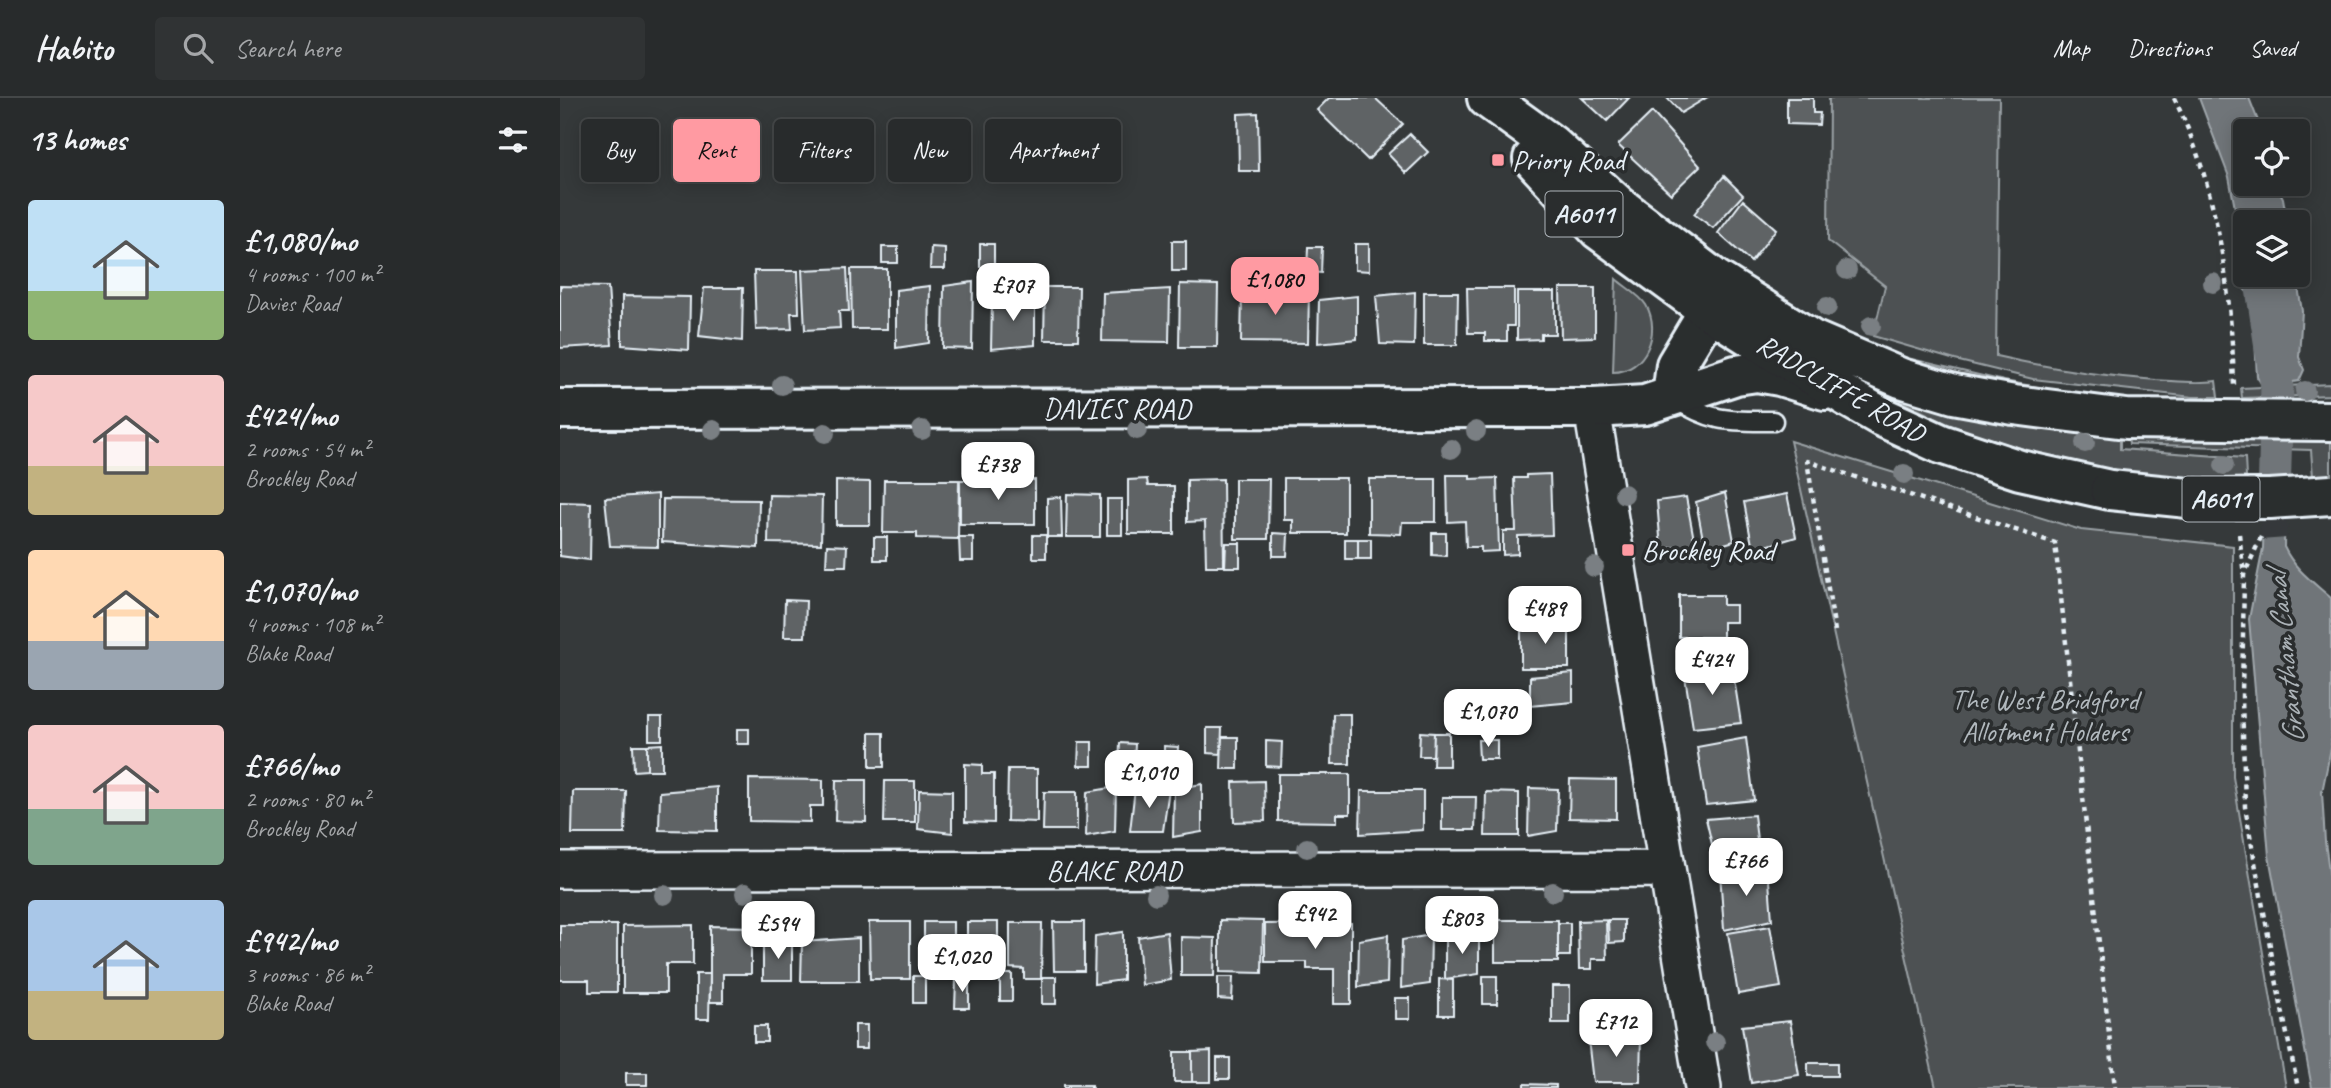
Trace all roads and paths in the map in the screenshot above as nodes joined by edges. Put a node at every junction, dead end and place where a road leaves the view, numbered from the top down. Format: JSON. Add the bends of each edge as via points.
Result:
{"nodes":[{"id":1,"x":1477,"y":98,"type":"edge"},
{"id":2,"x":1487,"y":98,"type":"edge"},
{"id":3,"x":2174,"y":98,"type":"edge"},
{"id":4,"x":1716,"y":297,"type":"junction"},
{"id":5,"x":2234,"y":394,"type":"dead end"},
{"id":6,"x":1844,"y":395,"type":"junction"},
{"id":7,"x":1672,"y":396,"type":"junction"},
{"id":8,"x":1594,"y":408,"type":"junction"},
{"id":9,"x":560,"y":410,"type":"edge"},
{"id":10,"x":2331,"y":421,"type":"edge"},
{"id":11,"x":1773,"y":422,"type":"dead end"},
{"id":12,"x":2331,"y":495,"type":"edge"},
{"id":13,"x":2239,"y":534,"type":"dead end"},
{"id":14,"x":2261,"y":537,"type":"dead end"},
{"id":15,"x":2244,"y":575,"type":"junction"},
{"id":16,"x":1835,"y":631,"type":"dead end"},
{"id":17,"x":1667,"y":869,"type":"junction"},
{"id":18,"x":560,"y":870,"type":"edge"},
{"id":19,"x":1703,"y":1088,"type":"edge"},
{"id":20,"x":2115,"y":1088,"type":"edge"},
{"id":21,"x":2298,"y":1088,"type":"edge"}],
"edges":[{"from":1,"to":4,"type":"main road","name":"RADCLIFFE ROAD","number":"A6011","via":[[1599,230]]},
{"from":2,"to":4,"type":"main road","name":"RADCLIFFE ROAD","number":"A6011","via":[[1552,145]]},
{"from":3,"to":5,"type":"path","via":[[2204,173],[2222,247]]},
{"from":4,"to":6,"type":"main road","name":"RADCLIFFE ROAD","number":"A6011"},
{"from":4,"to":7,"type":"main road","via":[[1676,365]]},
{"from":4,"to":10,"type":"main road","name":"RADCLIFFE ROAD","number":"A6011","via":[[1901,378],[1954,394],[2126,419]]},
{"from":6,"to":7,"type":"main road","name":"DAVIES ROAD","via":[[1757,372]]},
{"from":6,"to":12,"type":"main road","name":"RADCLIFFE ROAD","number":"A6011","bridge":true,"via":[[1941,444],[2020,470],[2110,490],[2198,499]]},
{"from":7,"to":8,"type":"main road","name":"DAVIES ROAD","via":[[1646,405]]},
{"from":7,"to":11,"type":"lane","via":[[1713,419]]},
{"from":8,"to":9,"type":"main road","name":"DAVIES ROAD"},
{"from":8,"to":17,"type":"street"},
{"from":13,"to":15,"type":"path"},
{"from":14,"to":15,"type":"path"},
{"from":15,"to":21,"type":"path","via":[[2245,807]]},
{"from":16,"to":20,"type":"path","via":[[1807,461],[2056,543]]},
{"from":17,"to":18,"type":"street","name":"BLAKE ROAD"},
{"from":17,"to":19,"type":"street"}]}
